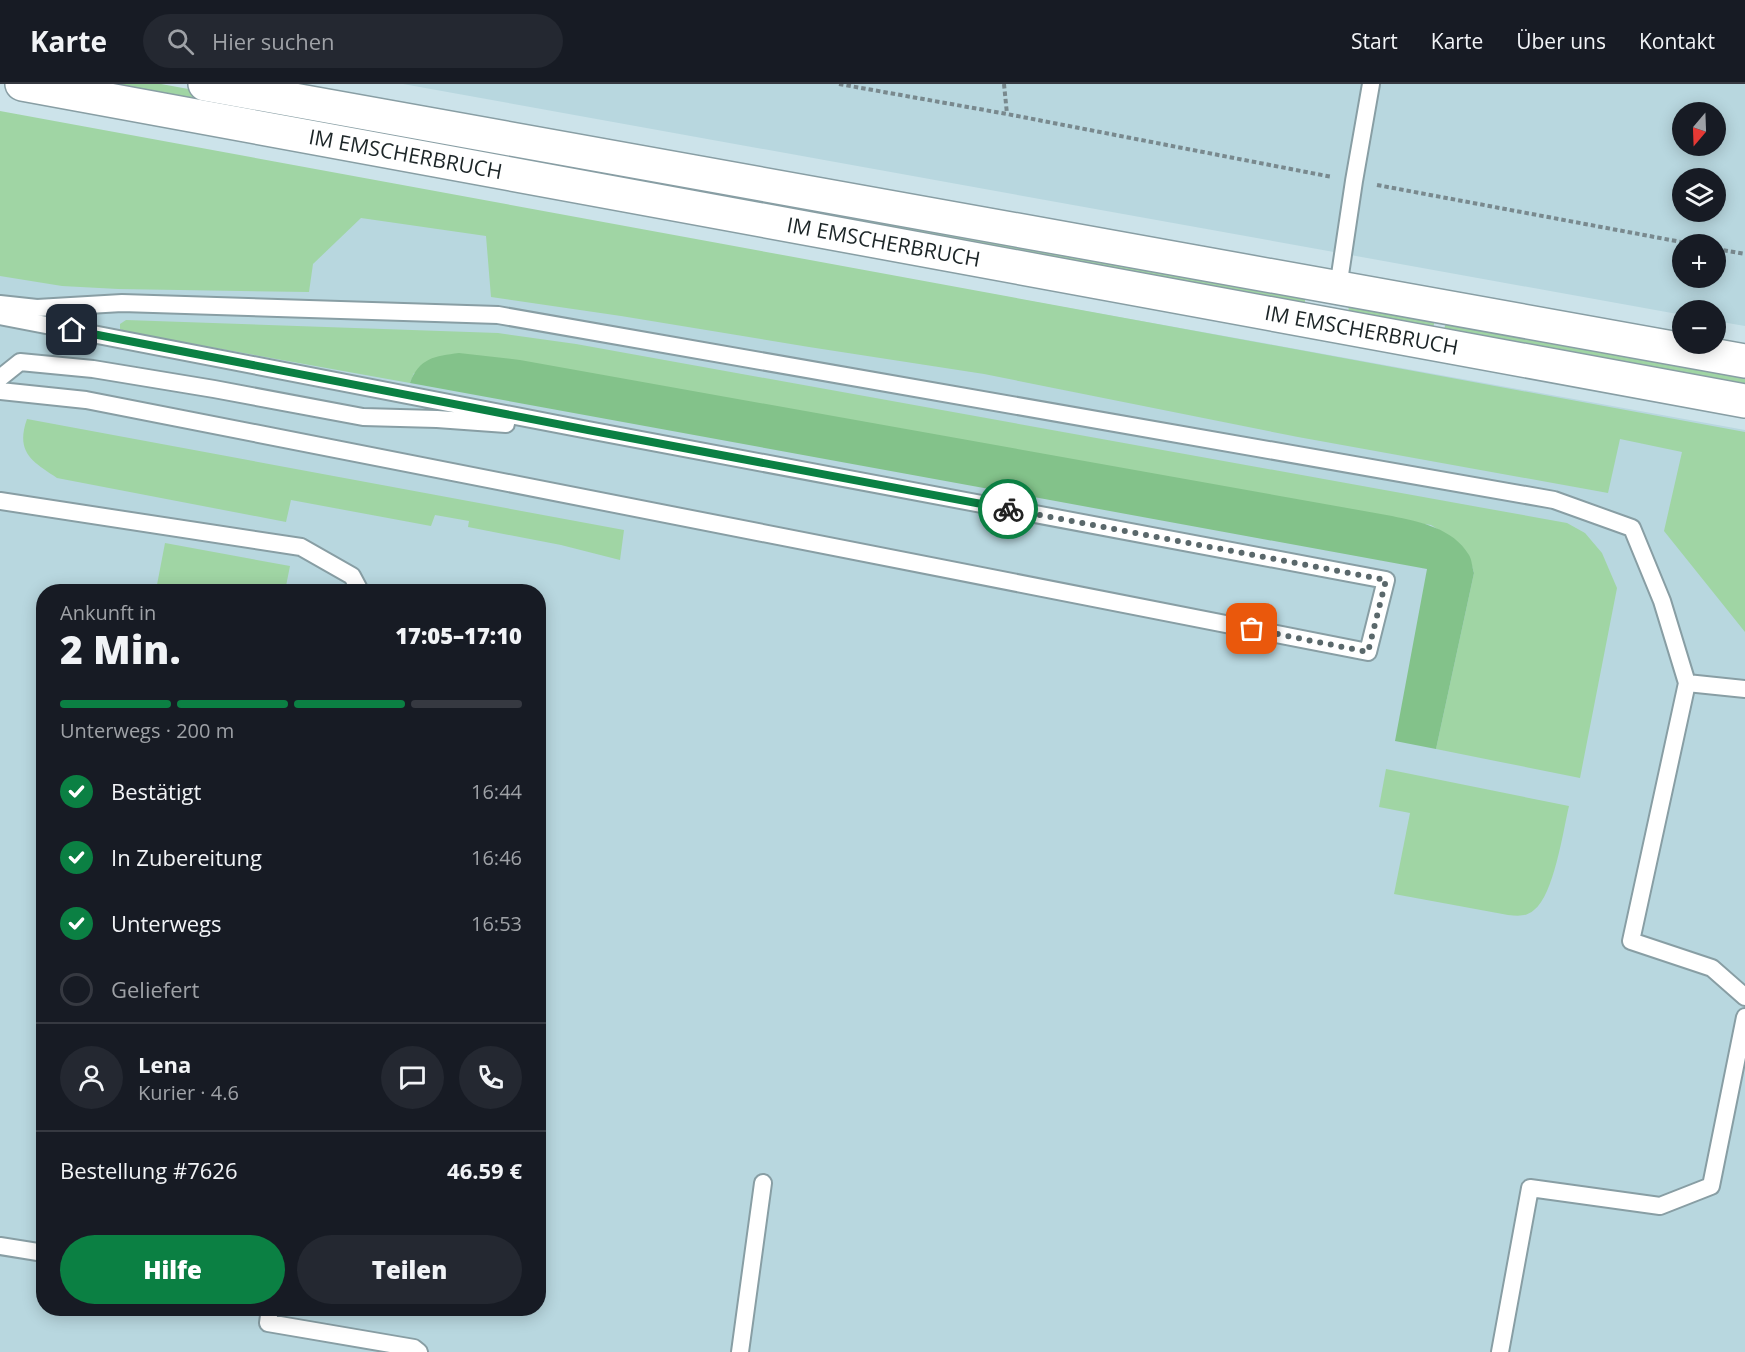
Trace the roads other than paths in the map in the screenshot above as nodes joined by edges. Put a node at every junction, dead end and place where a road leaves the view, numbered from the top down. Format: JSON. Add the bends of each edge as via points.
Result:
{"nodes":[{"id":1,"x":22,"y":84,"type":"edge"},
{"id":2,"x":205,"y":84,"type":"edge"},
{"id":3,"x":1371,"y":84,"type":"edge"},
{"id":4,"x":1338,"y":288,"type":"junction"},
{"id":5,"x":0,"y":315,"type":"edge"},
{"id":6,"x":1745,"y":361,"type":"edge"},
{"id":7,"x":0,"y":378,"type":"edge"},
{"id":8,"x":0,"y":391,"type":"edge"},
{"id":9,"x":1745,"y":401,"type":"edge"},
{"id":10,"x":588,"y":430,"type":"junction"},
{"id":11,"x":0,"y":501,"type":"edge"},
{"id":12,"x":356,"y":584,"type":"edge"},
{"id":13,"x":1687,"y":683,"type":"junction"},
{"id":14,"x":1745,"y":689,"type":"edge"},
{"id":15,"x":1745,"y":997,"type":"edge"},
{"id":16,"x":1745,"y":1017,"type":"edge"},
{"id":17,"x":763,"y":1183,"type":"dead end"},
{"id":18,"x":0,"y":1246,"type":"edge"},
{"id":19,"x":36,"y":1252,"type":"edge"},
{"id":20,"x":269,"y":1316,"type":"edge"},
{"id":21,"x":419,"y":1352,"type":"edge"},
{"id":22,"x":740,"y":1352,"type":"edge"},
{"id":23,"x":1500,"y":1352,"type":"edge"}],
"edges":[{"from":1,"to":9,"type":"main road","name":"IM EMSCHERBRUCH"},
{"from":2,"to":4,"type":"main road","name":"IM EMSCHERBRUCH"},
{"from":3,"to":4,"type":"lane"},
{"from":4,"to":6,"type":"main road","name":"IM EMSCHERBRUCH"},
{"from":5,"to":10,"type":"lane"},
{"from":5,"to":13,"type":"lane","via":[[37,308],[122,303],[498,315],[1554,501],[1632,528],[1662,601]]},
{"from":7,"to":10,"type":"lane","via":[[20,362],[93,369],[363,417]]},
{"from":8,"to":10,"type":"lane","via":[[86,400],[1368,652],[1386,580]]},
{"from":11,"to":12,"type":"lane","via":[[301,547],[352,576]]},
{"from":13,"to":14,"type":"lane"},
{"from":13,"to":15,"type":"lane","via":[[1631,941],[1712,968]]},
{"from":16,"to":23,"type":"lane","via":[[1711,1186],[1660,1206],[1530,1188]]},
{"from":17,"to":22,"type":"lane"},
{"from":18,"to":19,"type":"lane"},
{"from":20,"to":21,"type":"lane","via":[[268,1323]]}]}
